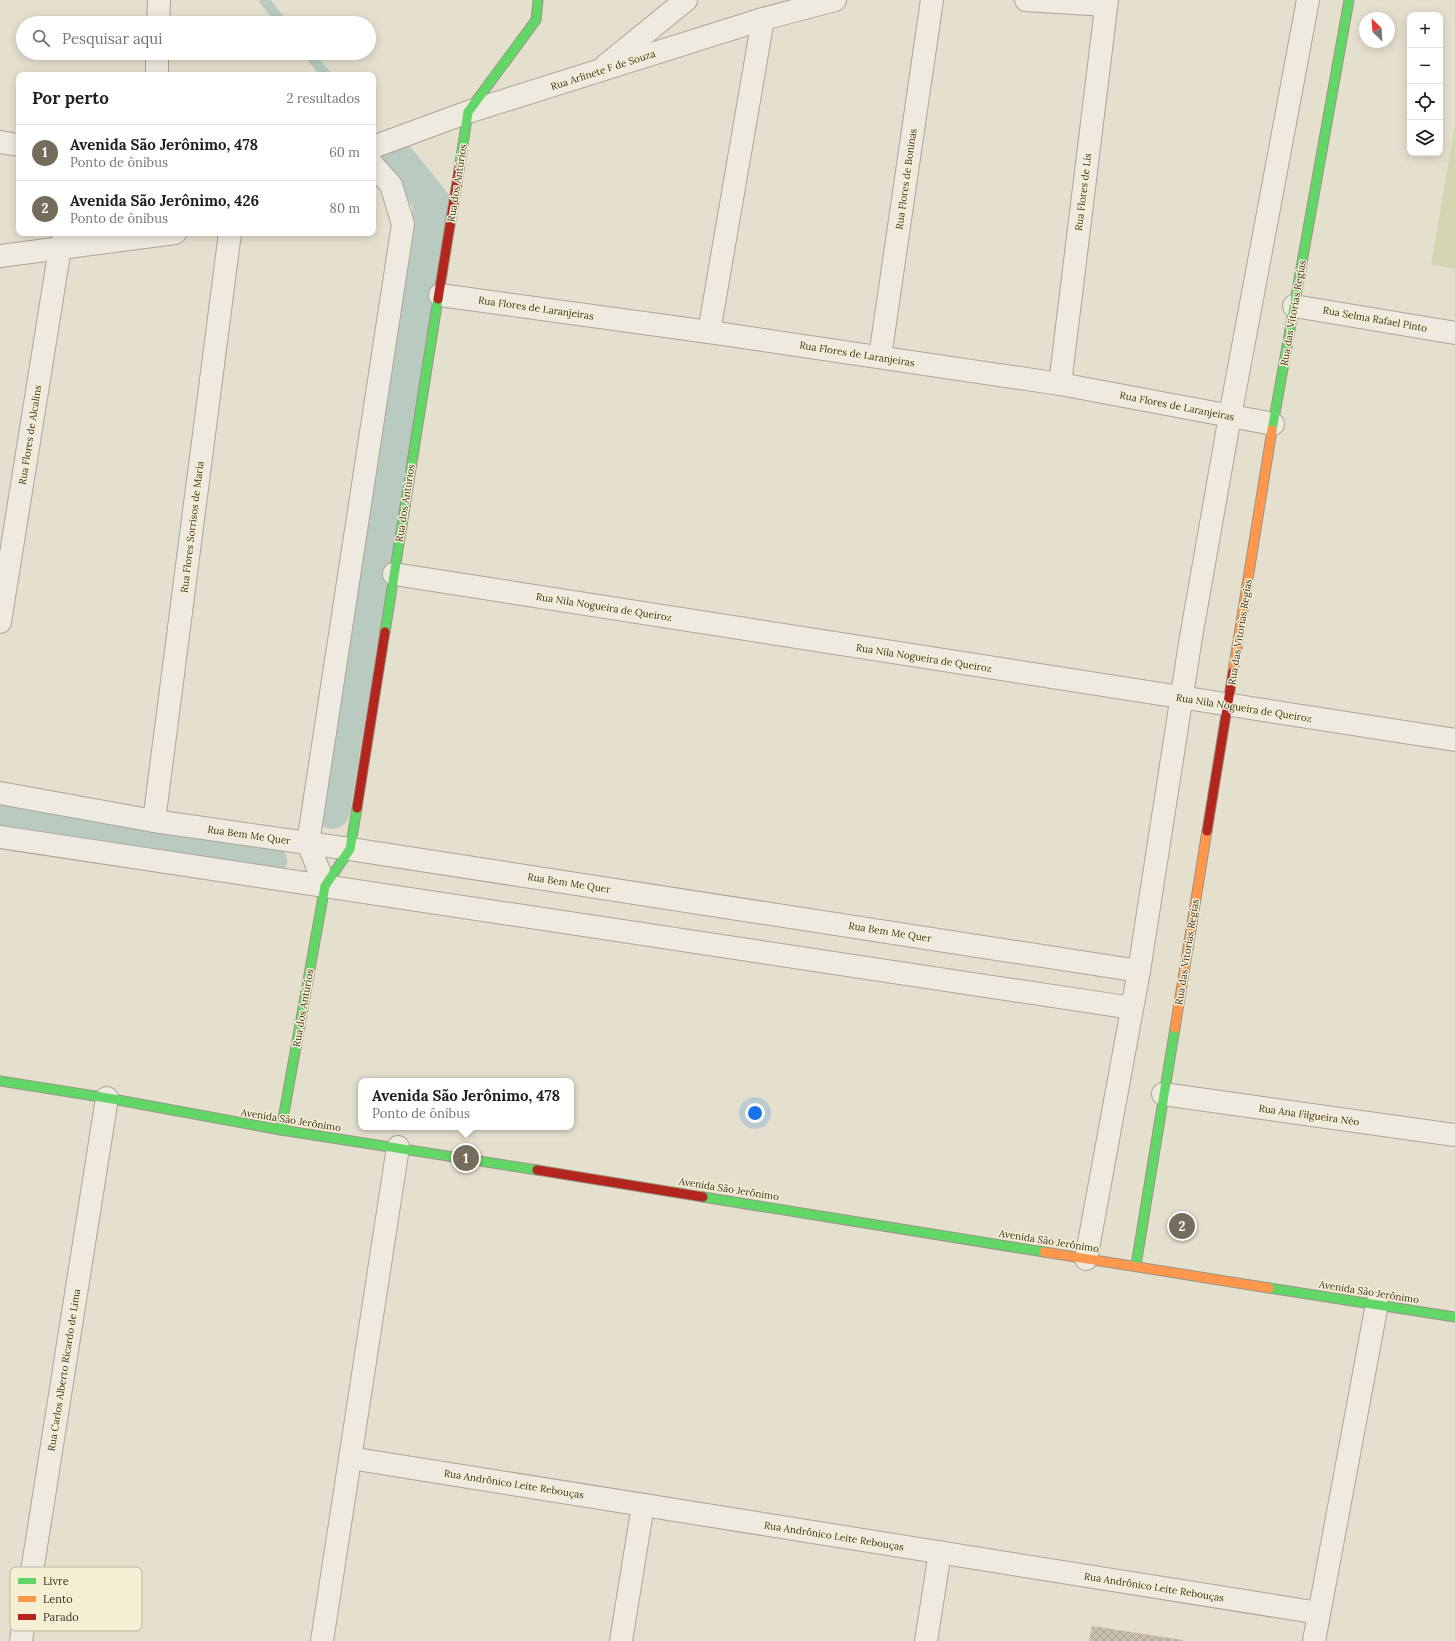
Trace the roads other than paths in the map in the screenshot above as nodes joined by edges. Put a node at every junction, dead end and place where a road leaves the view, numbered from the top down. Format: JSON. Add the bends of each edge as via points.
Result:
{"nodes":[{"id":1,"x":159,"y":0,"type":"edge"},
{"id":2,"x":538,"y":0,"type":"edge"},
{"id":3,"x":686,"y":0,"type":"edge"},
{"id":4,"x":835,"y":0,"type":"edge"},
{"id":5,"x":932,"y":0,"type":"edge"},
{"id":6,"x":1026,"y":0,"type":"edge"},
{"id":7,"x":1308,"y":0,"type":"edge"},
{"id":8,"x":1349,"y":0,"type":"edge"},
{"id":9,"x":1106,"y":2,"type":"edge"},
{"id":10,"x":158,"y":16,"type":"edge"},
{"id":11,"x":763,"y":19,"type":"junction"},
{"id":12,"x":157,"y":60,"type":"edge"},
{"id":13,"x":157,"y":72,"type":"edge"},
{"id":14,"x":595,"y":73,"type":"junction"},
{"id":15,"x":468,"y":112,"type":"junction"},
{"id":16,"x":0,"y":142,"type":"edge"},
{"id":17,"x":16,"y":145,"type":"edge"},
{"id":18,"x":376,"y":146,"type":"edge"},
{"id":19,"x":376,"y":168,"type":"edge"},
{"id":20,"x":133,"y":236,"type":"edge"},
{"id":21,"x":230,"y":236,"type":"edge"},
{"id":22,"x":62,"y":241,"type":"edge"},
{"id":23,"x":0,"y":256,"type":"edge"},
{"id":24,"x":440,"y":294,"type":"junction"},
{"id":25,"x":1294,"y":306,"type":"junction"},
{"id":26,"x":709,"y":332,"type":"junction"},
{"id":27,"x":1455,"y":333,"type":"edge"},
{"id":28,"x":880,"y":358,"type":"junction"},
{"id":29,"x":1060,"y":384,"type":"junction"},
{"id":30,"x":1230,"y":416,"type":"junction"},
{"id":31,"x":1273,"y":424,"type":"junction"},
{"id":32,"x":394,"y":574,"type":"junction"},
{"id":33,"x":0,"y":622,"type":"edge"},
{"id":34,"x":1183,"y":698,"type":"junction"},
{"id":35,"x":1228,"y":705,"type":"junction"},
{"id":36,"x":1455,"y":740,"type":"edge"},
{"id":37,"x":0,"y":793,"type":"edge"},
{"id":38,"x":154,"y":821,"type":"junction"},
{"id":39,"x":0,"y":837,"type":"edge"},
{"id":40,"x":308,"y":843,"type":"junction"},
{"id":41,"x":350,"y":849,"type":"junction"},
{"id":42,"x":325,"y":886,"type":"junction"},
{"id":43,"x":1139,"y":970,"type":"junction"},
{"id":44,"x":1132,"y":1008,"type":"junction"},
{"id":45,"x":0,"y":1081,"type":"edge"},
{"id":46,"x":1163,"y":1094,"type":"junction"},
{"id":47,"x":107,"y":1098,"type":"junction"},
{"id":48,"x":281,"y":1130,"type":"junction"},
{"id":49,"x":1455,"y":1135,"type":"edge"},
{"id":50,"x":398,"y":1147,"type":"junction"},
{"id":51,"x":1086,"y":1259,"type":"junction"},
{"id":52,"x":1136,"y":1265,"type":"junction"},
{"id":53,"x":1377,"y":1304,"type":"junction"},
{"id":54,"x":1455,"y":1317,"type":"edge"},
{"id":55,"x":350,"y":1458,"type":"junction"},
{"id":56,"x":642,"y":1505,"type":"junction"},
{"id":57,"x":940,"y":1552,"type":"junction"},
{"id":58,"x":33,"y":1567,"type":"edge"},
{"id":59,"x":1318,"y":1613,"type":"junction"},
{"id":60,"x":23,"y":1631,"type":"edge"},
{"id":61,"x":21,"y":1641,"type":"edge"},
{"id":62,"x":322,"y":1641,"type":"edge"},
{"id":63,"x":621,"y":1641,"type":"edge"},
{"id":64,"x":926,"y":1641,"type":"edge"},
{"id":65,"x":1314,"y":1641,"type":"edge"}],
"edges":[{"from":1,"to":10,"type":"street"},
{"from":2,"to":15,"type":"street","via":[[536,20]]},
{"from":3,"to":14,"type":"street"},
{"from":4,"to":11,"type":"street","name":"Rua Arlinete F de Souza"},
{"from":5,"to":28,"type":"street","name":"Rua Flores de Boninas"},
{"from":6,"to":9,"type":"street"},
{"from":7,"to":30,"type":"street"},
{"from":8,"to":25,"type":"street","name":"Rua das Vitorias Regias"},
{"from":9,"to":29,"type":"street","name":"Rua Flores de Lis"},
{"from":11,"to":14,"type":"street","name":"Rua Arlinete F de Souza"},
{"from":11,"to":26,"type":"street"},
{"from":12,"to":13,"type":"street"},
{"from":14,"to":15,"type":"street","name":"Rua Arlinete F de Souza"},
{"from":15,"to":18,"type":"street","name":"Rua Arlinete F de Souza"},
{"from":15,"to":24,"type":"street","name":"Rua dos Antúrios"},
{"from":16,"to":17,"type":"street"},
{"from":19,"to":40,"type":"street","via":[[391,185],[403,224]]},
{"from":20,"to":22,"type":"street"},
{"from":21,"to":38,"type":"street","name":"Rua Flores Sorrisos de Maria"},
{"from":22,"to":23,"type":"street"},
{"from":22,"to":33,"type":"street","name":"Rua Flores de Alcalins"},
{"from":24,"to":26,"type":"street","name":"Rua Flores de Laranjeiras"},
{"from":24,"to":32,"type":"street","name":"Rua dos Antúrios"},
{"from":25,"to":27,"type":"street","name":"Rua Selma Rafael Pinto"},
{"from":25,"to":31,"type":"street","name":"Rua das Vitorias Regias"},
{"from":26,"to":28,"type":"street","name":"Rua Flores de Laranjeiras"},
{"from":28,"to":29,"type":"street","name":"Rua Flores de Laranjeiras"},
{"from":29,"to":30,"type":"street","name":"Rua Flores de Laranjeiras"},
{"from":30,"to":31,"type":"street","name":"Rua Flores de Laranjeiras"},
{"from":30,"to":34,"type":"street","via":[[1191,636]]},
{"from":31,"to":35,"type":"street","name":"Rua das Vitorias Regias"},
{"from":32,"to":34,"type":"street","name":"Rua Nila Nogueira de Queiroz"},
{"from":32,"to":41,"type":"street","name":"Rua dos Antúrios"},
{"from":34,"to":35,"type":"street","name":"Rua Nila Nogueira de Queiroz"},
{"from":34,"to":43,"type":"street"},
{"from":35,"to":36,"type":"street","name":"Rua Nila Nogueira de Queiroz"},
{"from":35,"to":46,"type":"street","name":"Rua das Vitorias Regias"},
{"from":37,"to":38,"type":"street","name":"Rua Bem Me Quer"},
{"from":38,"to":40,"type":"street","name":"Rua Bem Me Quer"},
{"from":39,"to":42,"type":"street"},
{"from":40,"to":41,"type":"street","name":"Rua Bem Me Quer"},
{"from":40,"to":42,"type":"street"},
{"from":41,"to":42,"type":"street","name":"Rua dos Antúrios"},
{"from":41,"to":43,"type":"street","name":"Rua Bem Me Quer"},
{"from":42,"to":44,"type":"street"},
{"from":42,"to":48,"type":"street","name":"Rua dos Antúrios"},
{"from":43,"to":44,"type":"street"},
{"from":44,"to":51,"type":"street"},
{"from":45,"to":47,"type":"street","name":"Avenida São Jerônimo"},
{"from":46,"to":49,"type":"street","name":"Rua Ana Filgueira Néo"},
{"from":46,"to":52,"type":"street","name":"Rua das Vitorias Regias"},
{"from":47,"to":48,"type":"street","name":"Avenida São Jerônimo"},
{"from":47,"to":58,"type":"street","name":"Rua Carlos Alberto Ricardo de Lima"},
{"from":48,"to":50,"type":"street","name":"Avenida São Jerônimo"},
{"from":50,"to":51,"type":"street","name":"Avenida São Jerônimo"},
{"from":50,"to":55,"type":"street"},
{"from":51,"to":52,"type":"street","name":"Avenida São Jerônimo"},
{"from":52,"to":53,"type":"street","name":"Avenida São Jerônimo"},
{"from":53,"to":54,"type":"street","name":"Avenida São Jerônimo"},
{"from":53,"to":59,"type":"street"},
{"from":55,"to":56,"type":"street","name":"Rua Andrônico Leite Rebouças"},
{"from":55,"to":62,"type":"street"},
{"from":56,"to":57,"type":"street","name":"Rua Andrônico Leite Rebouças"},
{"from":56,"to":63,"type":"street"},
{"from":57,"to":59,"type":"street","name":"Rua Andrônico Leite Rebouças"},
{"from":57,"to":64,"type":"street"},
{"from":59,"to":65,"type":"street"},
{"from":60,"to":61,"type":"street","name":"Rua Carlos Alberto Ricardo de Lima"}]}
